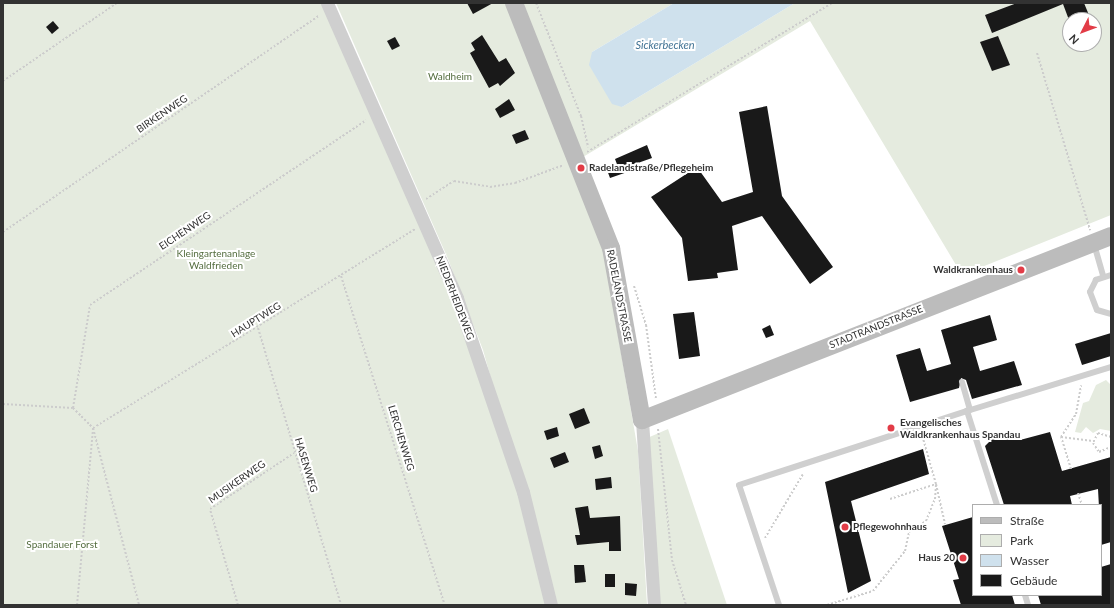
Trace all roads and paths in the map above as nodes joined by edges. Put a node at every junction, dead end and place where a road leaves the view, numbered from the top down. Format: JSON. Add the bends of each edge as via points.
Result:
{"nodes":[{"id":1,"x":117,"y":3,"type":"edge"},
{"id":2,"x":514,"y":3,"type":"edge"},
{"id":3,"x":832,"y":3,"type":"edge"},
{"id":4,"x":329,"y":6,"type":"edge"},
{"id":5,"x":1037,"y":53,"type":"dead end"},
{"id":6,"x":3,"y":81,"type":"edge"},
{"id":7,"x":377,"y":113,"type":"junction"},
{"id":8,"x":578,"y":157,"type":"junction"},
{"id":9,"x":417,"y":206,"type":"junction"},
{"id":10,"x":425,"y":223,"type":"junction"},
{"id":11,"x":3,"y":232,"type":"edge"},
{"id":12,"x":1111,"y":236,"type":"edge"},
{"id":13,"x":1094,"y":242,"type":"junction"},
{"id":14,"x":1103,"y":275,"type":"junction"},
{"id":15,"x":1111,"y":275,"type":"edge"},
{"id":16,"x":341,"y":276,"type":"junction"},
{"id":17,"x":1111,"y":314,"type":"edge"},
{"id":18,"x":258,"y":328,"type":"junction"},
{"id":19,"x":1111,"y":367,"type":"edge"},
{"id":20,"x":1081,"y":376,"type":"junction"},
{"id":21,"x":962,"y":382,"type":"dead end"},
{"id":22,"x":3,"y":404,"type":"edge"},
{"id":23,"x":73,"y":408,"type":"junction"},
{"id":24,"x":969,"y":411,"type":"junction"},
{"id":25,"x":642,"y":420,"type":"junction"},
{"id":26,"x":919,"y":426,"type":"junction"},
{"id":27,"x":93,"y":428,"type":"junction"},
{"id":28,"x":1061,"y":437,"type":"junction"},
{"id":29,"x":1111,"y":437,"type":"edge"},
{"id":30,"x":1093,"y":441,"type":"junction"},
{"id":31,"x":1111,"y":447,"type":"edge"},
{"id":32,"x":294,"y":453,"type":"junction"},
{"id":33,"x":1071,"y":469,"type":"dead end"},
{"id":34,"x":808,"y":470,"type":"dead end"},
{"id":35,"x":936,"y":484,"type":"junction"},
{"id":36,"x":1078,"y":493,"type":"dead end"},
{"id":37,"x":890,"y":499,"type":"dead end"},
{"id":38,"x":997,"y":504,"type":"edge"},
{"id":39,"x":1082,"y":504,"type":"edge"},
{"id":40,"x":945,"y":524,"type":"dead end"},
{"id":41,"x":758,"y":547,"type":"junction"},
{"id":42,"x":77,"y":605,"type":"edge"},
{"id":43,"x":139,"y":605,"type":"edge"},
{"id":44,"x":238,"y":605,"type":"edge"},
{"id":45,"x":341,"y":605,"type":"edge"},
{"id":46,"x":445,"y":605,"type":"edge"},
{"id":47,"x":551,"y":605,"type":"edge"},
{"id":48,"x":654,"y":605,"type":"edge"},
{"id":49,"x":778,"y":605,"type":"edge"},
{"id":50,"x":827,"y":605,"type":"edge"}],
"edges":[{"from":1,"to":6,"type":"path"},
{"from":2,"to":8,"type":"street","name":"RADELANDSTRASSE"},
{"from":3,"to":8,"type":"path"},
{"from":4,"to":7,"type":"street","name":"NIEDERHEIDEWEG"},
{"from":4,"to":11,"type":"path","name":"BIRKENWEG"},
{"from":5,"to":13,"type":"path"},
{"from":7,"to":9,"type":"street","name":"NIEDERHEIDEWEG"},
{"from":7,"to":23,"type":"path","name":"EICHENWEG","via":[[90,305]]},
{"from":8,"to":9,"type":"path","via":[[548,173],[515,183],[490,187],[454,180]]},
{"from":8,"to":25,"type":"street","name":"RADELANDSTRASSE","via":[[611,248]]},
{"from":9,"to":10,"type":"street","name":"NIEDERHEIDEWEG"},
{"from":10,"to":16,"type":"path","name":"HAUPTWEG"},
{"from":10,"to":47,"type":"street","name":"NIEDERHEIDEWEG","via":[[457,298],[500,421],[523,492]]},
{"from":12,"to":13,"type":"street","name":"STADTRANDSTRASSE"},
{"from":13,"to":14,"type":"lane"},
{"from":13,"to":25,"type":"street","name":"STADTRANDSTRASSE"},
{"from":14,"to":15,"type":"lane"},
{"from":14,"to":17,"type":"lane","via":[[1092,286],[1091,299],[1097,310]]},
{"from":16,"to":18,"type":"path","name":"HAUPTWEG"},
{"from":16,"to":46,"type":"path","name":"LERCHENWEG"},
{"from":18,"to":27,"type":"path","name":"HAUPTWEG"},
{"from":18,"to":32,"type":"path","name":"HASENWEG"},
{"from":19,"to":20,"type":"lane"},
{"from":20,"to":24,"type":"lane"},
{"from":20,"to":28,"type":"path","via":[[1081,398]]},
{"from":21,"to":24,"type":"lane"},
{"from":22,"to":23,"type":"path"},
{"from":23,"to":27,"type":"path"},
{"from":24,"to":26,"type":"lane"},
{"from":24,"to":38,"type":"lane"},
{"from":25,"to":48,"type":"street","name":"RADELANDSTRASSE"},
{"from":26,"to":35,"type":"path"},
{"from":26,"to":41,"type":"lane","via":[[739,485]]},
{"from":27,"to":42,"type":"path"},
{"from":27,"to":43,"type":"path"},
{"from":28,"to":30,"type":"path"},
{"from":28,"to":33,"type":"path"},
{"from":29,"to":30,"type":"path","via":[[1102,432]]},
{"from":30,"to":31,"type":"path","via":[[1100,452]]},
{"from":32,"to":44,"type":"path","name":"MUSIKERWEG","via":[[210,509]]},
{"from":32,"to":45,"type":"path","name":"HASENWEG"},
{"from":34,"to":41,"type":"path","via":[[798,477],[791,499]]},
{"from":35,"to":37,"type":"path"},
{"from":35,"to":40,"type":"path"},
{"from":35,"to":50,"type":"path","via":[[935,499],[926,521],[909,532],[905,551],[873,590]]},
{"from":36,"to":39,"type":"path"},
{"from":41,"to":49,"type":"lane"}]}
